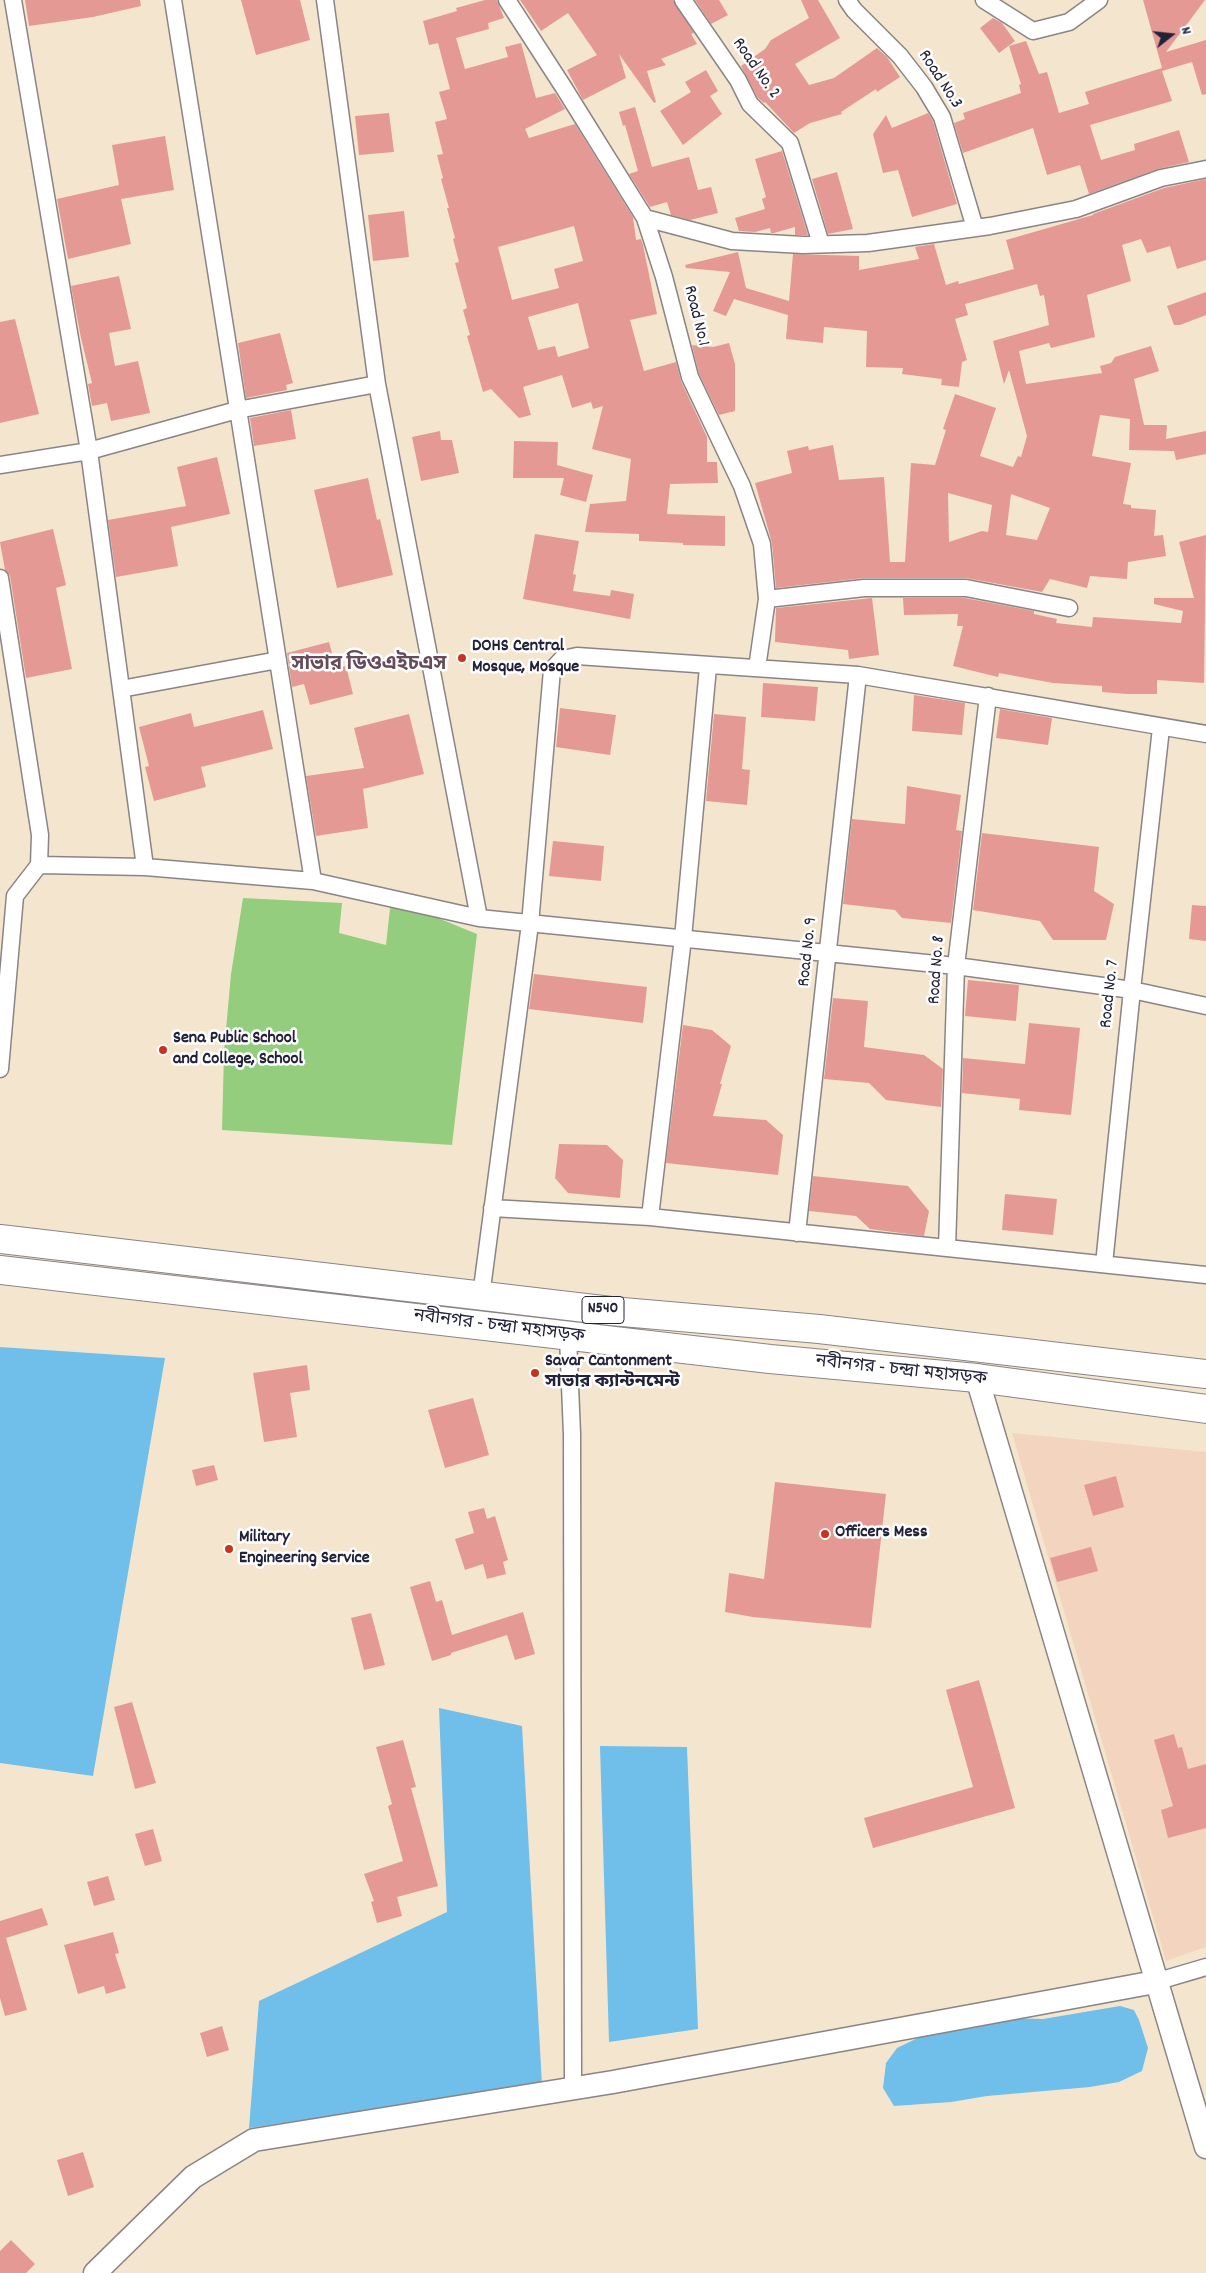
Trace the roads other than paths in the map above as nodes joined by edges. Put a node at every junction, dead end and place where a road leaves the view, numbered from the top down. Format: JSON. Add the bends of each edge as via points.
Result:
{"nodes":[{"id":1,"x":173,"y":0,"type":"edge"},
{"id":2,"x":325,"y":0,"type":"edge"},
{"id":3,"x":507,"y":0,"type":"edge"},
{"id":4,"x":683,"y":0,"type":"edge"},
{"id":5,"x":847,"y":0,"type":"edge"},
{"id":6,"x":984,"y":0,"type":"edge"},
{"id":7,"x":1099,"y":0,"type":"edge"},
{"id":8,"x":9,"y":4,"type":"edge"},
{"id":9,"x":1206,"y":169,"type":"edge"},
{"id":10,"x":645,"y":218,"type":"junction"},
{"id":11,"x":975,"y":228,"type":"junction"},
{"id":12,"x":821,"y":244,"type":"junction"},
{"id":13,"x":377,"y":384,"type":"junction"},
{"id":14,"x":237,"y":410,"type":"junction"},
{"id":15,"x":89,"y":452,"type":"junction"},
{"id":16,"x":0,"y":465,"type":"edge"},
{"id":17,"x":0,"y":578,"type":"edge"},
{"id":18,"x":767,"y":599,"type":"junction"},
{"id":19,"x":1069,"y":608,"type":"dead end"},
{"id":20,"x":278,"y":660,"type":"junction"},
{"id":21,"x":708,"y":667,"type":"junction"},
{"id":22,"x":757,"y":668,"type":"junction"},
{"id":23,"x":858,"y":675,"type":"junction"},
{"id":24,"x":121,"y":689,"type":"junction"},
{"id":25,"x":988,"y":696,"type":"junction"},
{"id":26,"x":1162,"y":728,"type":"junction"},
{"id":27,"x":1206,"y":734,"type":"edge"},
{"id":28,"x":39,"y":865,"type":"junction"},
{"id":29,"x":145,"y":867,"type":"junction"},
{"id":30,"x":313,"y":881,"type":"junction"},
{"id":31,"x":479,"y":918,"type":"junction"},
{"id":32,"x":530,"y":924,"type":"junction"},
{"id":33,"x":683,"y":938,"type":"junction"},
{"id":34,"x":5,"y":951,"type":"edge"},
{"id":35,"x":829,"y":952,"type":"junction"},
{"id":36,"x":956,"y":966,"type":"junction"},
{"id":37,"x":1132,"y":990,"type":"junction"},
{"id":38,"x":1206,"y":1006,"type":"edge"},
{"id":39,"x":0,"y":1069,"type":"edge"},
{"id":40,"x":492,"y":1208,"type":"junction"},
{"id":41,"x":650,"y":1217,"type":"junction"},
{"id":42,"x":797,"y":1232,"type":"junction"},
{"id":43,"x":0,"y":1239,"type":"edge"},
{"id":44,"x":948,"y":1248,"type":"junction"},
{"id":45,"x":1104,"y":1264,"type":"junction"},
{"id":46,"x":0,"y":1270,"type":"edge"},
{"id":47,"x":1206,"y":1275,"type":"edge"},
{"id":48,"x":481,"y":1296,"type":"junction"},
{"id":49,"x":568,"y":1337,"type":"junction"},
{"id":50,"x":1206,"y":1374,"type":"edge"},
{"id":51,"x":977,"y":1378,"type":"junction"},
{"id":52,"x":1206,"y":1409,"type":"edge"},
{"id":53,"x":1206,"y":1967,"type":"edge"},
{"id":54,"x":1155,"y":1982,"type":"junction"},
{"id":55,"x":573,"y":2088,"type":"junction"},
{"id":56,"x":1206,"y":2148,"type":"edge"},
{"id":57,"x":95,"y":2273,"type":"edge"}],
"edges":[{"from":1,"to":14,"type":"street"},
{"from":2,"to":13,"type":"street"},
{"from":3,"to":10,"type":"street","name":"Road No.1"},
{"from":4,"to":12,"type":"street","name":"Road No. 2","via":[[738,80],[750,104],[790,143]]},
{"from":5,"to":11,"type":"street","name":"Road No.3","via":[[900,56],[942,117]]},
{"from":6,"to":7,"type":"street","via":[[1033,31],[1069,22]]},
{"from":8,"to":15,"type":"street"},
{"from":9,"to":11,"type":"street","via":[[1161,178],[1076,209]]},
{"from":10,"to":12,"type":"street","via":[[732,241]]},
{"from":10,"to":18,"type":"street","name":"Road No.1","via":[[690,377],[742,486],[762,544]]},
{"from":11,"to":12,"type":"street","via":[[868,243]]},
{"from":13,"to":14,"type":"street"},
{"from":13,"to":31,"type":"street"},
{"from":14,"to":15,"type":"street"},
{"from":14,"to":20,"type":"street"},
{"from":15,"to":16,"type":"street"},
{"from":15,"to":24,"type":"street"},
{"from":17,"to":28,"type":"street","via":[[40,835]]},
{"from":18,"to":19,"type":"street","via":[[864,588],[966,588]]},
{"from":18,"to":22,"type":"street","name":"Road No.1"},
{"from":20,"to":24,"type":"street"},
{"from":20,"to":30,"type":"street"},
{"from":21,"to":22,"type":"street"},
{"from":21,"to":32,"type":"street","via":[[577,656],[562,659],[552,670]]},
{"from":21,"to":33,"type":"street"},
{"from":22,"to":23,"type":"street"},
{"from":23,"to":25,"type":"street"},
{"from":23,"to":35,"type":"street","name":"Road No. 9"},
{"from":24,"to":29,"type":"street"},
{"from":25,"to":26,"type":"street"},
{"from":25,"to":36,"type":"street","name":"Road No. 8"},
{"from":26,"to":27,"type":"street"},
{"from":26,"to":37,"type":"street","name":"Road No. 7"},
{"from":28,"to":29,"type":"street"},
{"from":28,"to":34,"type":"street","via":[[15,896]]},
{"from":29,"to":30,"type":"street"},
{"from":30,"to":31,"type":"street"},
{"from":31,"to":32,"type":"street"},
{"from":32,"to":33,"type":"street"},
{"from":32,"to":40,"type":"street"},
{"from":33,"to":35,"type":"street"},
{"from":33,"to":41,"type":"street"},
{"from":34,"to":39,"type":"street"},
{"from":35,"to":36,"type":"street"},
{"from":35,"to":42,"type":"street","name":"Road No. 9"},
{"from":36,"to":37,"type":"street"},
{"from":36,"to":44,"type":"street","name":"Road No. 8"},
{"from":37,"to":38,"type":"street"},
{"from":37,"to":45,"type":"street","name":"Road No. 7"},
{"from":40,"to":41,"type":"street"},
{"from":40,"to":48,"type":"street"},
{"from":41,"to":42,"type":"street"},
{"from":42,"to":44,"type":"street"},
{"from":43,"to":48,"type":"highway","name":"নবীনগর - চন্দ্রা মহাসড়ক","number":"N540"},
{"from":44,"to":45,"type":"street"},
{"from":45,"to":47,"type":"street"},
{"from":46,"to":49,"type":"highway","name":"নবীনগর - চন্দ্রা মহাসড়ক","number":"N540"},
{"from":48,"to":50,"type":"highway","name":"নবীনগর - চন্দ্রা মহাসড়ক","number":"N540","via":[[819,1329]]},
{"from":49,"to":51,"type":"highway","name":"নবীনগর - চন্দ্রা মহাসড়ক","number":"N540","via":[[770,1360]]},
{"from":49,"to":55,"type":"street","via":[[572,1434]]},
{"from":51,"to":52,"type":"highway","name":"নবীনগর - চন্দ্রা মহাসড়ক","number":"N540"},
{"from":51,"to":54,"type":"street"},
{"from":53,"to":54,"type":"street"},
{"from":54,"to":55,"type":"street"},
{"from":54,"to":56,"type":"street"},
{"from":55,"to":57,"type":"street","via":[[254,2140],[193,2177]]}]}
